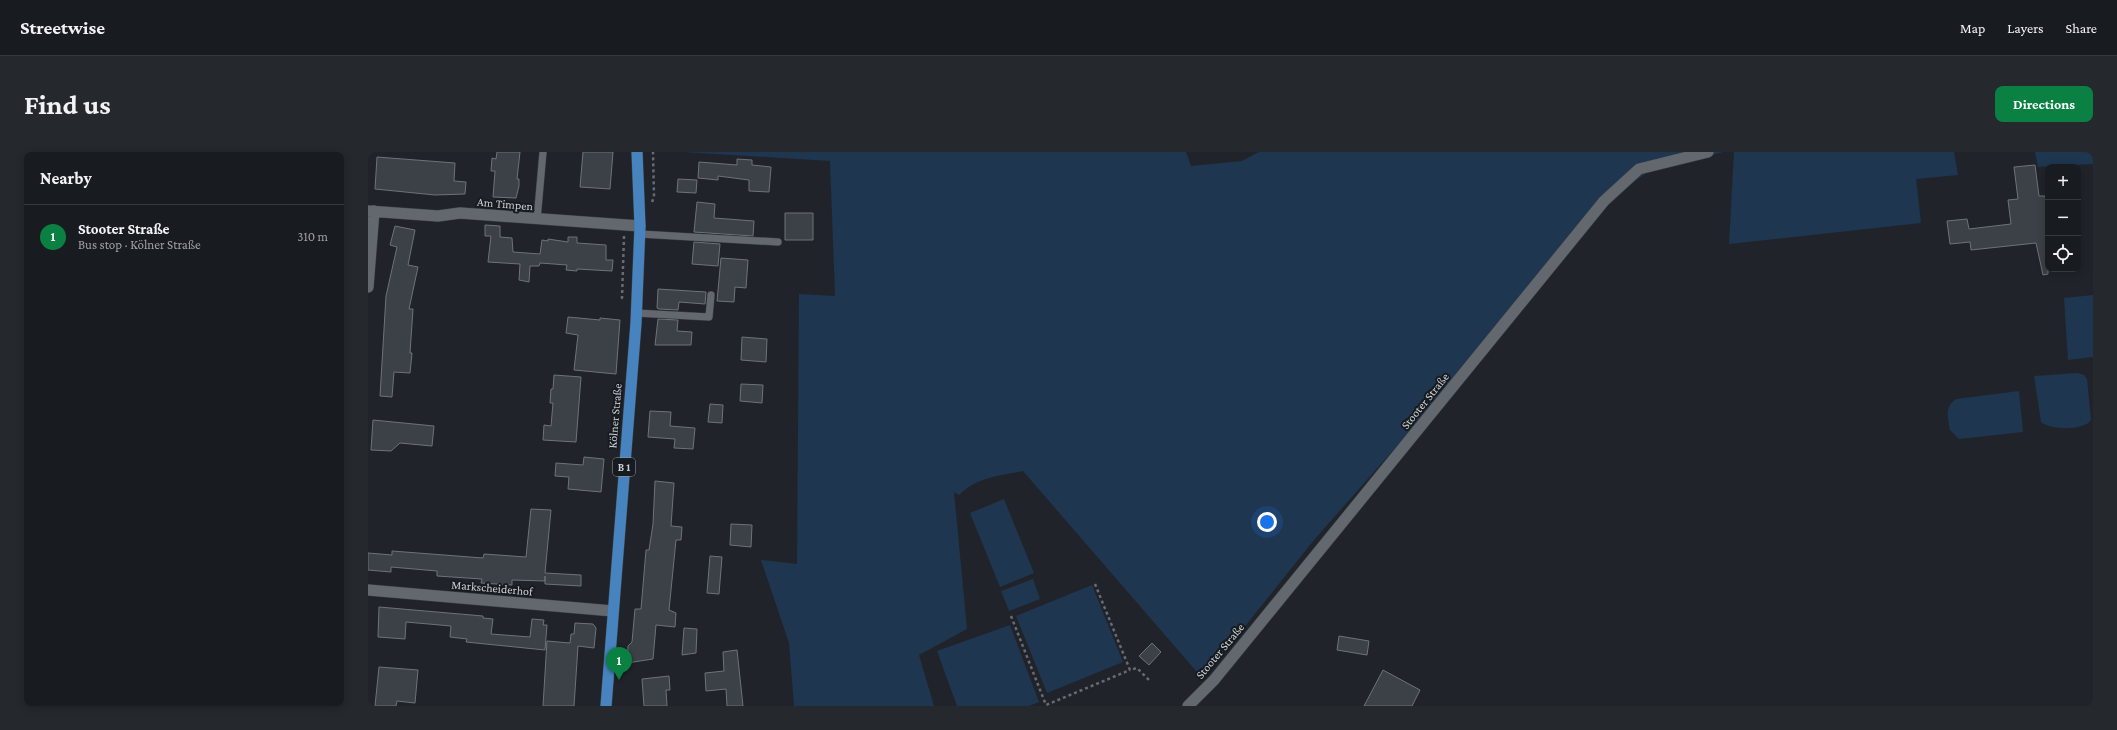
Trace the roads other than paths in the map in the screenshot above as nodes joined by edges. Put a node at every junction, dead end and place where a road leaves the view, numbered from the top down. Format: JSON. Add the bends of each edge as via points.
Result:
{"nodes":[{"id":1,"x":543,"y":152,"type":"edge"},
{"id":2,"x":638,"y":152,"type":"edge"},
{"id":3,"x":1708,"y":152,"type":"edge"},
{"id":4,"x":371,"y":211,"type":"edge"},
{"id":5,"x":537,"y":220,"type":"junction"},
{"id":6,"x":640,"y":230,"type":"junction"},
{"id":7,"x":778,"y":242,"type":"dead end"},
{"id":8,"x":368,"y":287,"type":"edge"},
{"id":9,"x":711,"y":295,"type":"dead end"},
{"id":10,"x":636,"y":313,"type":"junction"},
{"id":11,"x":368,"y":590,"type":"edge"},
{"id":12,"x":613,"y":611,"type":"junction"},
{"id":13,"x":606,"y":706,"type":"edge"},
{"id":14,"x":1188,"y":706,"type":"edge"}],
"edges":[{"from":1,"to":5,"type":"lane"},
{"from":2,"to":6,"type":"main road","name":"Kölner Straße","number":"B 1"},
{"from":3,"to":14,"type":"street","name":"Stooter Straße","via":[[1640,169],[1604,201],[1214,680]]},
{"from":4,"to":5,"type":"street","name":"Am Timpen","via":[[438,216],[460,213]]},
{"from":4,"to":8,"type":"street"},
{"from":5,"to":6,"type":"street","name":"Am Timpen"},
{"from":6,"to":7,"type":"lane"},
{"from":6,"to":10,"type":"main road","name":"Kölner Straße","number":"B 1"},
{"from":9,"to":10,"type":"lane","via":[[709,317]]},
{"from":10,"to":12,"type":"main road","name":"Kölner Straße","number":"B 1"},
{"from":11,"to":12,"type":"street","name":"Markscheiderhof"},
{"from":12,"to":13,"type":"main road","name":"Kölner Straße","number":"B 1"}]}
